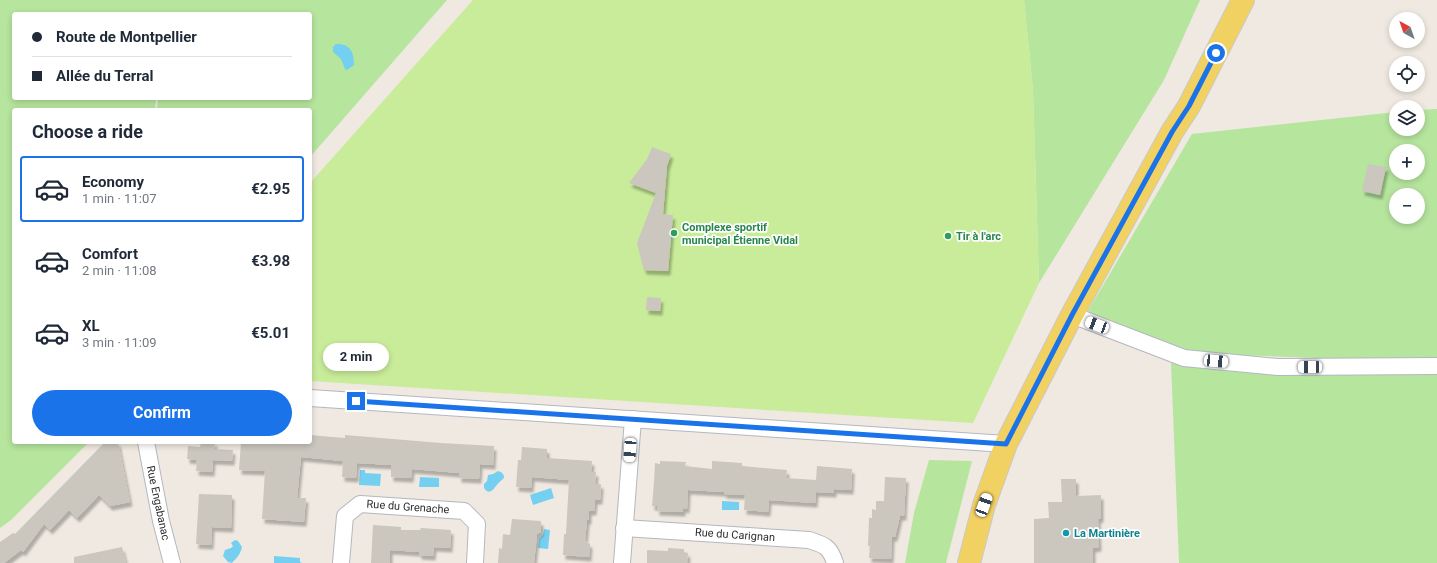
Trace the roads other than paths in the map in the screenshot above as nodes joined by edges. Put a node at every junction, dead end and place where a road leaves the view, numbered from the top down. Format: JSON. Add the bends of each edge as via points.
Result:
{"nodes":[{"id":1,"x":1243,"y":0,"type":"edge"},
{"id":2,"x":1072,"y":315,"type":"junction"},
{"id":3,"x":1437,"y":366,"type":"edge"},
{"id":4,"x":312,"y":398,"type":"edge"},
{"id":5,"x":633,"y":419,"type":"junction"},
{"id":6,"x":146,"y":444,"type":"edge"},
{"id":7,"x":1006,"y":444,"type":"junction"},
{"id":8,"x":624,"y":528,"type":"junction"},
{"id":9,"x":172,"y":563,"type":"edge"},
{"id":10,"x":341,"y":563,"type":"edge"},
{"id":11,"x":475,"y":563,"type":"edge"},
{"id":12,"x":622,"y":563,"type":"edge"},
{"id":13,"x":835,"y":563,"type":"edge"},
{"id":14,"x":969,"y":563,"type":"edge"}],
"edges":[{"from":1,"to":2,"type":"main road","via":[[1189,106],[1172,132]]},
{"from":2,"to":3,"type":"street","via":[[1184,358],[1278,367]]},
{"from":2,"to":7,"type":"main road"},
{"from":4,"to":5,"type":"street"},
{"from":5,"to":7,"type":"street"},
{"from":5,"to":8,"type":"street"},
{"from":6,"to":9,"type":"street","name":"Rue Engabanac"},
{"from":7,"to":14,"type":"main road","via":[[984,505]]},
{"from":8,"to":12,"type":"street"},
{"from":8,"to":13,"type":"street","name":"Rue du Carignan","via":[[809,540],[823,544],[830,551]]},
{"from":10,"to":11,"type":"street","name":"Rue du Grenache","via":[[345,516],[360,504],[464,511],[477,524]]}]}
